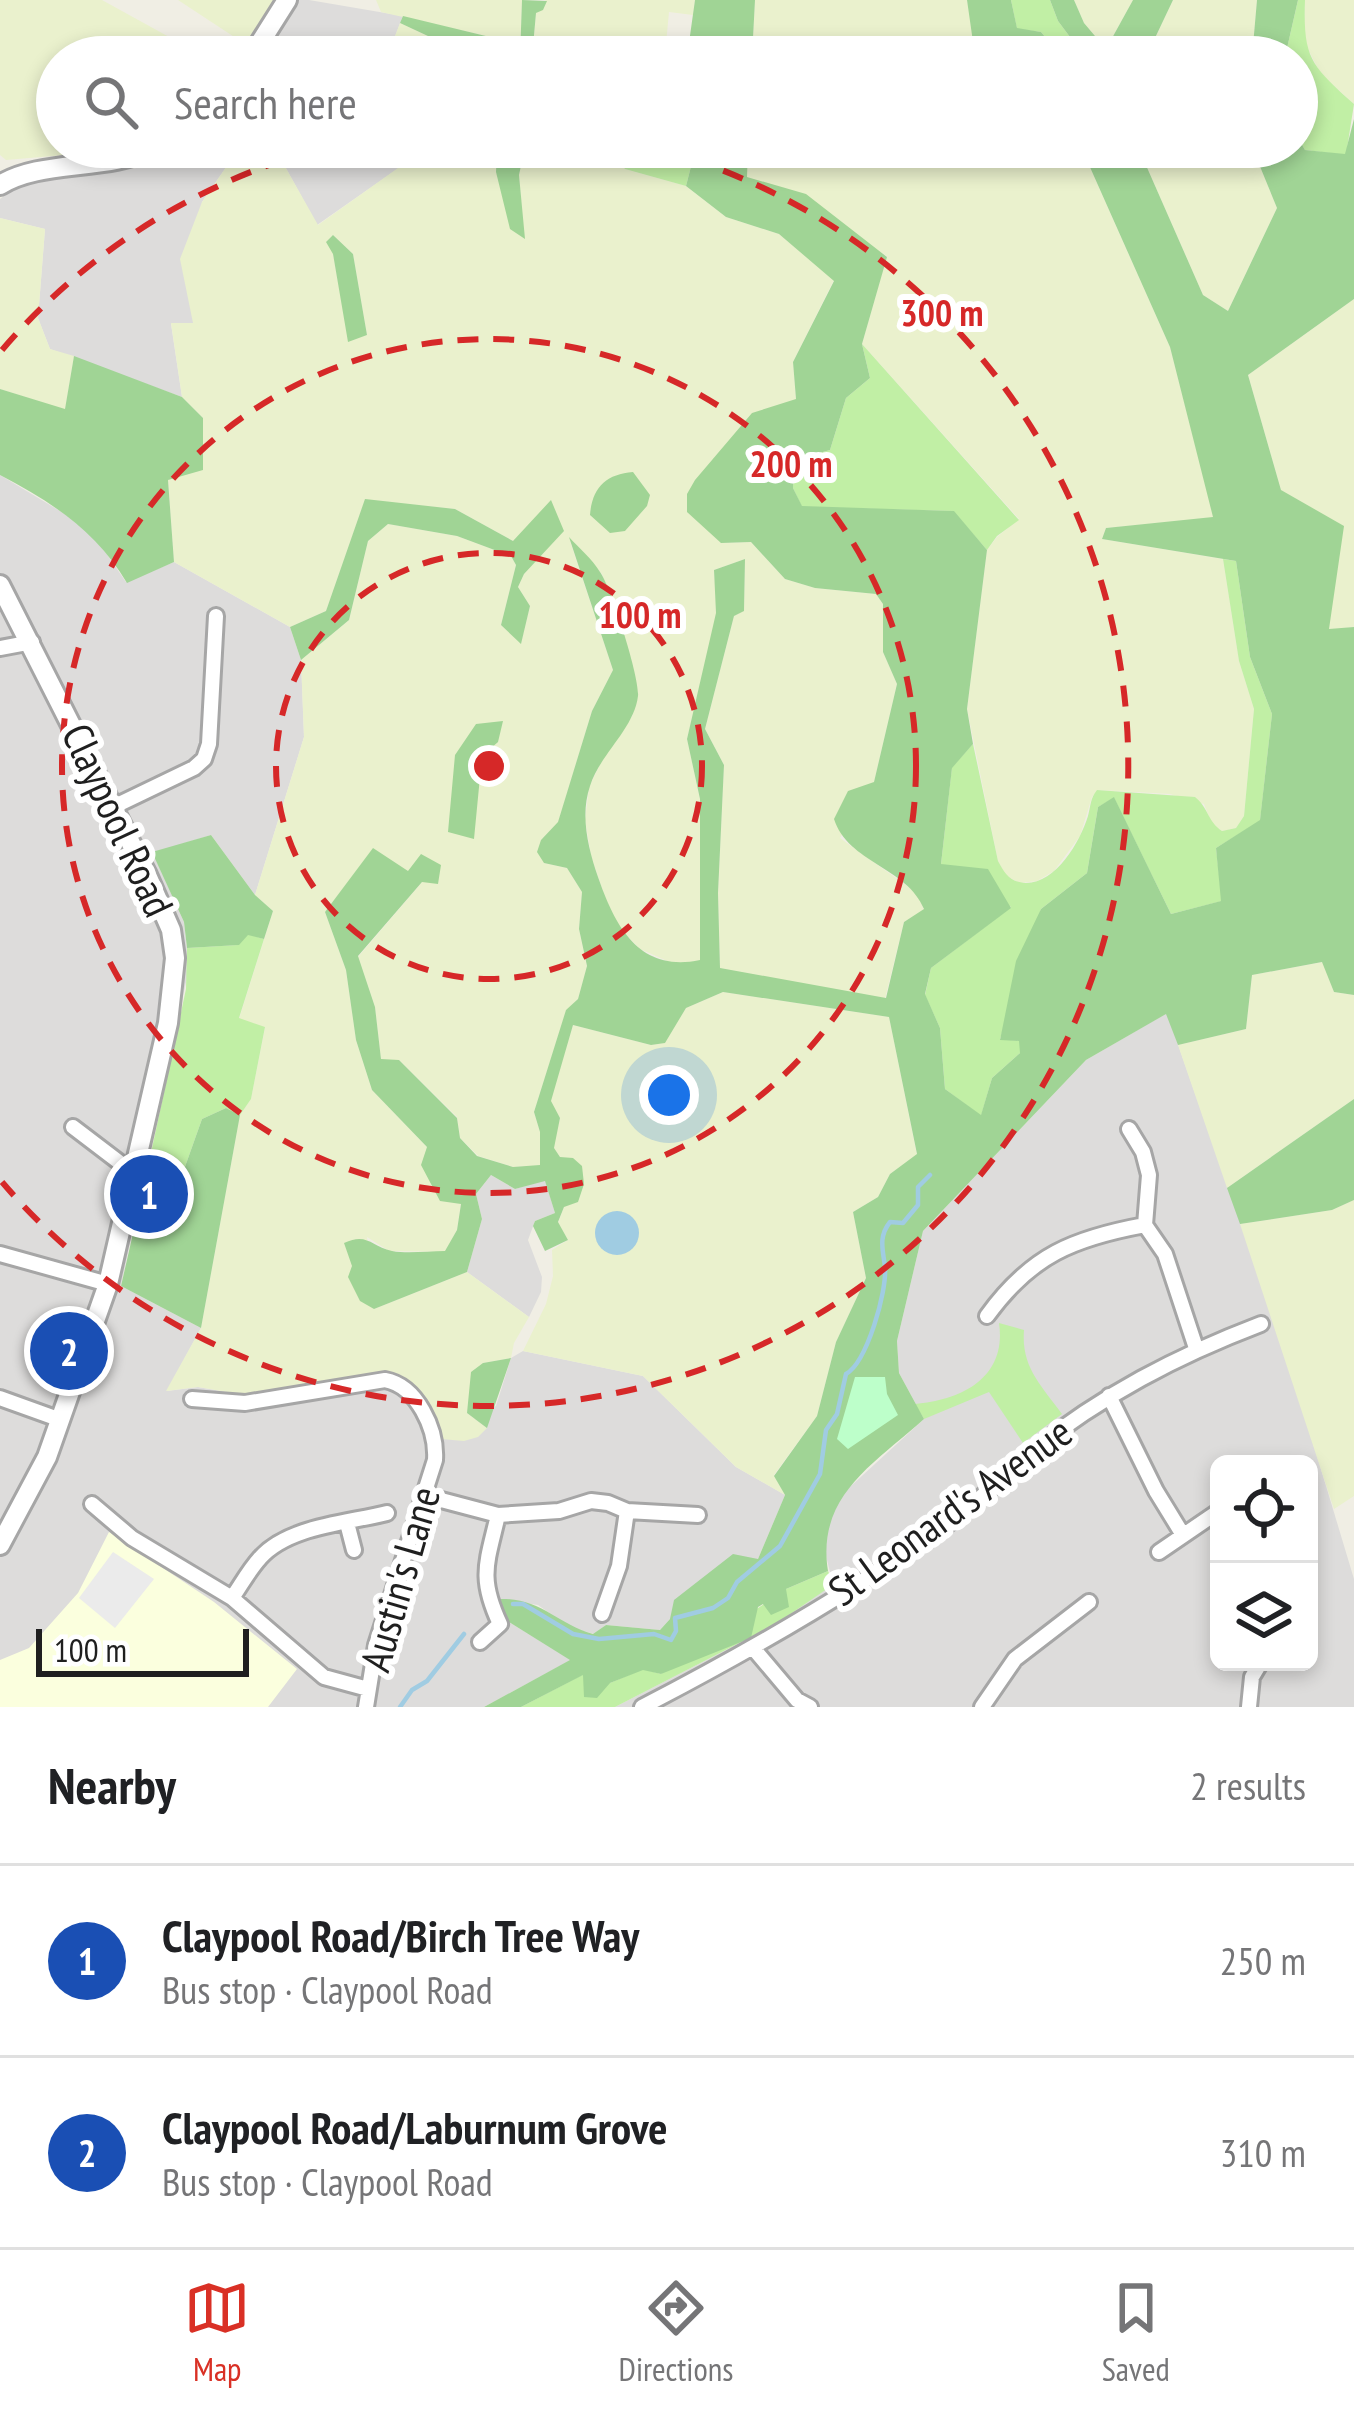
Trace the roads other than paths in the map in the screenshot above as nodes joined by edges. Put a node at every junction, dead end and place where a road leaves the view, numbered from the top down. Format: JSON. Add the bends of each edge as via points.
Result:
{"nodes":[{"id":1,"x":287,"y":0,"type":"edge"},
{"id":2,"x":264,"y":36,"type":"edge"},
{"id":3,"x":74,"y":168,"type":"edge"},
{"id":4,"x":0,"y":185,"type":"edge"},
{"id":5,"x":0,"y":585,"type":"edge"},
{"id":6,"x":216,"y":616,"type":"dead end"},
{"id":7,"x":32,"y":641,"type":"junction"},
{"id":8,"x":0,"y":648,"type":"edge"},
{"id":9,"x":115,"y":806,"type":"junction"},
{"id":10,"x":73,"y":1127,"type":"dead end"},
{"id":11,"x":1128,"y":1127,"type":"dead end"},
{"id":12,"x":136,"y":1175,"type":"junction"},
{"id":13,"x":1145,"y":1225,"type":"junction"},
{"id":14,"x":0,"y":1254,"type":"edge"},
{"id":15,"x":108,"y":1284,"type":"junction"},
{"id":16,"x":985,"y":1320,"type":"dead end"},
{"id":17,"x":1261,"y":1324,"type":"dead end"},
{"id":18,"x":1196,"y":1348,"type":"junction"},
{"id":19,"x":1108,"y":1396,"type":"junction"},
{"id":20,"x":0,"y":1398,"type":"edge"},
{"id":21,"x":192,"y":1399,"type":"dead end"},
{"id":22,"x":61,"y":1420,"type":"junction"},
{"id":23,"x":426,"y":1496,"type":"junction"},
{"id":24,"x":100,"y":1506,"type":"dead end"},
{"id":25,"x":627,"y":1511,"type":"junction"},
{"id":26,"x":387,"y":1513,"type":"dead end"},
{"id":27,"x":498,"y":1514,"type":"junction"},
{"id":28,"x":698,"y":1515,"type":"dead end"},
{"id":29,"x":1210,"y":1517,"type":"edge"},
{"id":30,"x":347,"y":1523,"type":"junction"},
{"id":31,"x":1183,"y":1535,"type":"junction"},
{"id":32,"x":0,"y":1545,"type":"edge"},
{"id":33,"x":354,"y":1550,"type":"dead end"},
{"id":34,"x":1159,"y":1552,"type":"dead end"},
{"id":35,"x":232,"y":1598,"type":"junction"},
{"id":36,"x":1089,"y":1602,"type":"dead end"},
{"id":37,"x":602,"y":1614,"type":"dead end"},
{"id":38,"x":480,"y":1642,"type":"dead end"},
{"id":39,"x":754,"y":1649,"type":"junction"},
{"id":40,"x":1255,"y":1671,"type":"edge"},
{"id":41,"x":368,"y":1689,"type":"junction"},
{"id":42,"x":366,"y":1707,"type":"edge"},
{"id":43,"x":642,"y":1707,"type":"edge"},
{"id":44,"x":810,"y":1707,"type":"edge"},
{"id":45,"x":982,"y":1707,"type":"edge"},
{"id":46,"x":1249,"y":1707,"type":"edge"}],
"edges":[{"from":1,"to":2,"type":"street"},
{"from":3,"to":4,"type":"street"},
{"from":5,"to":7,"type":"street","name":"Claypool Road"},
{"from":6,"to":9,"type":"street","via":[[205,759]]},
{"from":7,"to":8,"type":"street"},
{"from":7,"to":9,"type":"street","name":"Claypool Road"},
{"from":9,"to":12,"type":"street","name":"Claypool Road","via":[[164,911],[175,958]]},
{"from":10,"to":12,"type":"street"},
{"from":11,"to":13,"type":"street","via":[[1149,1174]]},
{"from":12,"to":15,"type":"street","name":"Claypool Road"},
{"from":13,"to":16,"type":"street","via":[[1053,1251]]},
{"from":13,"to":18,"type":"street","via":[[1165,1254]]},
{"from":14,"to":15,"type":"street"},
{"from":15,"to":22,"type":"street","name":"Claypool Road"},
{"from":17,"to":18,"type":"street","name":"St Leonard's Avenue"},
{"from":18,"to":19,"type":"street","name":"St Leonard's Avenue"},
{"from":19,"to":31,"type":"street"},
{"from":19,"to":39,"type":"street","name":"St Leonard's Avenue","via":[[959,1516]]},
{"from":20,"to":22,"type":"street"},
{"from":21,"to":23,"type":"street","name":"Austin's Lane","via":[[244,1403],[385,1380],[404,1385],[436,1450]]},
{"from":22,"to":32,"type":"street","name":"Claypool Road"},
{"from":23,"to":27,"type":"street"},
{"from":23,"to":41,"type":"street","name":"Austin's Lane"},
{"from":24,"to":35,"type":"street","via":[[132,1538]]},
{"from":25,"to":27,"type":"street","via":[[591,1501]]},
{"from":25,"to":28,"type":"street","via":[[677,1507]]},
{"from":25,"to":37,"type":"street"},
{"from":26,"to":30,"type":"street"},
{"from":27,"to":38,"type":"street","via":[[484,1575],[500,1624]]},
{"from":29,"to":31,"type":"street"},
{"from":30,"to":33,"type":"street"},
{"from":30,"to":35,"type":"street","via":[[275,1545]]},
{"from":31,"to":34,"type":"street"},
{"from":35,"to":41,"type":"street","via":[[324,1677]]},
{"from":36,"to":45,"type":"street","via":[[1015,1659]]},
{"from":39,"to":43,"type":"street","name":"St Leonard's Avenue"},
{"from":39,"to":44,"type":"street"},
{"from":40,"to":46,"type":"street"},
{"from":41,"to":42,"type":"street","name":"Austin's Lane"}]}
